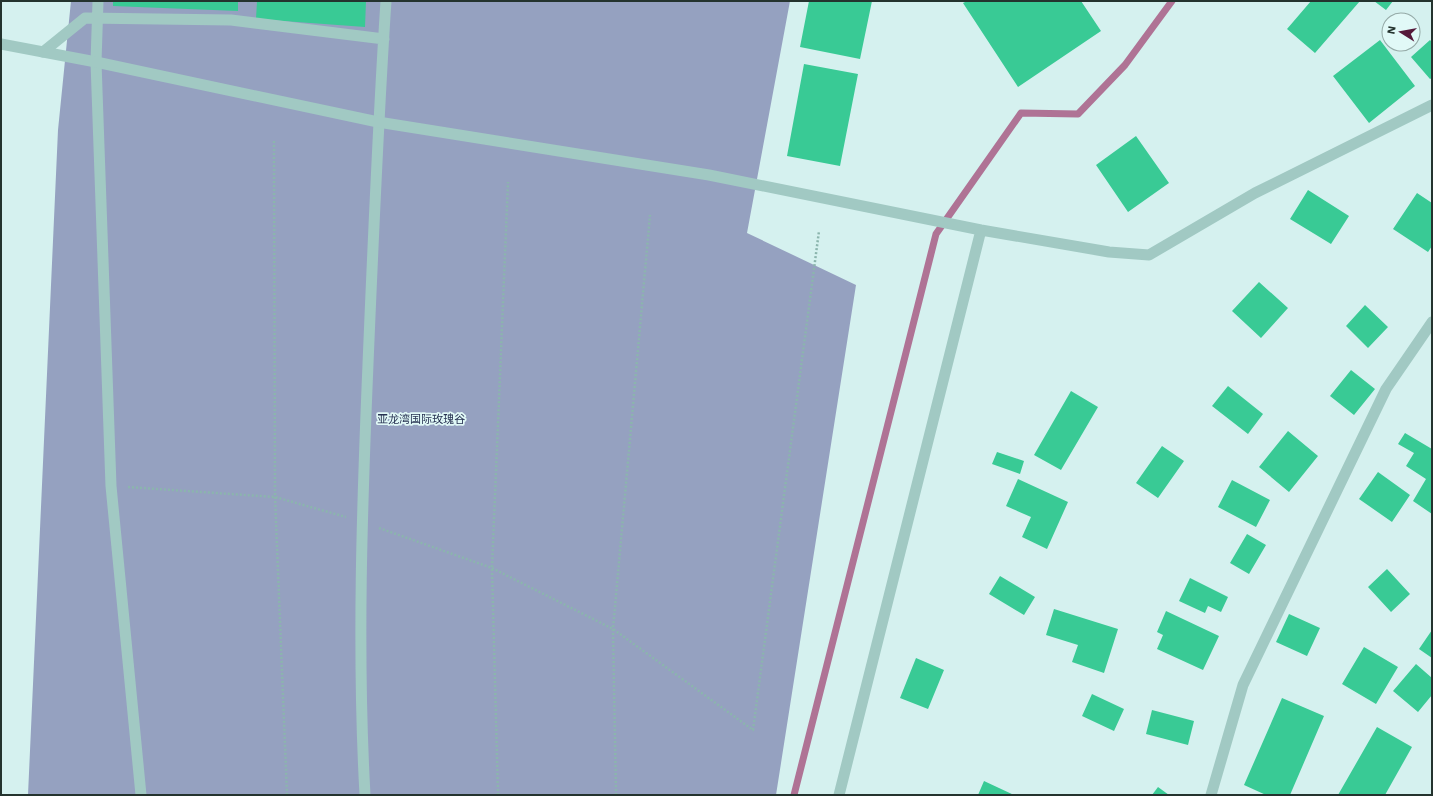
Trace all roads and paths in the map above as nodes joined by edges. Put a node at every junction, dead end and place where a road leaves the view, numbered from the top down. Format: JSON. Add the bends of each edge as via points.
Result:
{"nodes":[{"id":1,"x":98,"y":1,"type":"edge"},
{"id":2,"x":386,"y":1,"type":"edge"},
{"id":3,"x":384,"y":39,"type":"junction"},
{"id":4,"x":1,"y":44,"type":"edge"},
{"id":5,"x":43,"y":52,"type":"junction"},
{"id":6,"x":96,"y":62,"type":"junction"},
{"id":7,"x":1432,"y":105,"type":"edge"},
{"id":8,"x":378,"y":122,"type":"junction"},
{"id":9,"x":274,"y":141,"type":"dead end"},
{"id":10,"x":508,"y":182,"type":"dead end"},
{"id":11,"x":650,"y":215,"type":"dead end"},
{"id":12,"x":981,"y":230,"type":"junction"},
{"id":13,"x":819,"y":231,"type":"dead end"},
{"id":14,"x":1432,"y":322,"type":"edge"},
{"id":15,"x":111,"y":486,"type":"junction"},
{"id":16,"x":275,"y":497,"type":"junction"},
{"id":17,"x":362,"y":522,"type":"junction"},
{"id":18,"x":492,"y":568,"type":"junction"},
{"id":19,"x":613,"y":629,"type":"junction"},
{"id":20,"x":141,"y":795,"type":"edge"},
{"id":21,"x":288,"y":795,"type":"edge"},
{"id":22,"x":365,"y":795,"type":"edge"},
{"id":23,"x":498,"y":795,"type":"edge"},
{"id":24,"x":616,"y":795,"type":"edge"},
{"id":25,"x":839,"y":795,"type":"edge"},
{"id":26,"x":1211,"y":795,"type":"edge"}],
"edges":[{"from":1,"to":6,"type":"street"},
{"from":2,"to":3,"type":"street"},
{"from":3,"to":5,"type":"street","via":[[231,20],[85,18]]},
{"from":3,"to":8,"type":"street"},
{"from":4,"to":5,"type":"street"},
{"from":5,"to":6,"type":"street"},
{"from":6,"to":8,"type":"street"},
{"from":6,"to":15,"type":"street"},
{"from":7,"to":12,"type":"street","via":[[1254,193],[1149,254],[1109,252]]},
{"from":8,"to":12,"type":"street","via":[[709,175]]},
{"from":8,"to":17,"type":"street"},
{"from":9,"to":16,"type":"path"},
{"from":10,"to":18,"type":"path"},
{"from":11,"to":19,"type":"path"},
{"from":12,"to":25,"type":"street"},
{"from":13,"to":19,"type":"path","via":[[753,730]]},
{"from":14,"to":26,"type":"street","via":[[1386,389],[1243,685]]},
{"from":15,"to":16,"type":"path"},
{"from":15,"to":20,"type":"street"},
{"from":16,"to":17,"type":"path"},
{"from":16,"to":21,"type":"path"},
{"from":17,"to":18,"type":"path"},
{"from":17,"to":22,"type":"street","via":[[362,727]]},
{"from":18,"to":19,"type":"path"},
{"from":18,"to":23,"type":"path"},
{"from":19,"to":24,"type":"path"}]}
